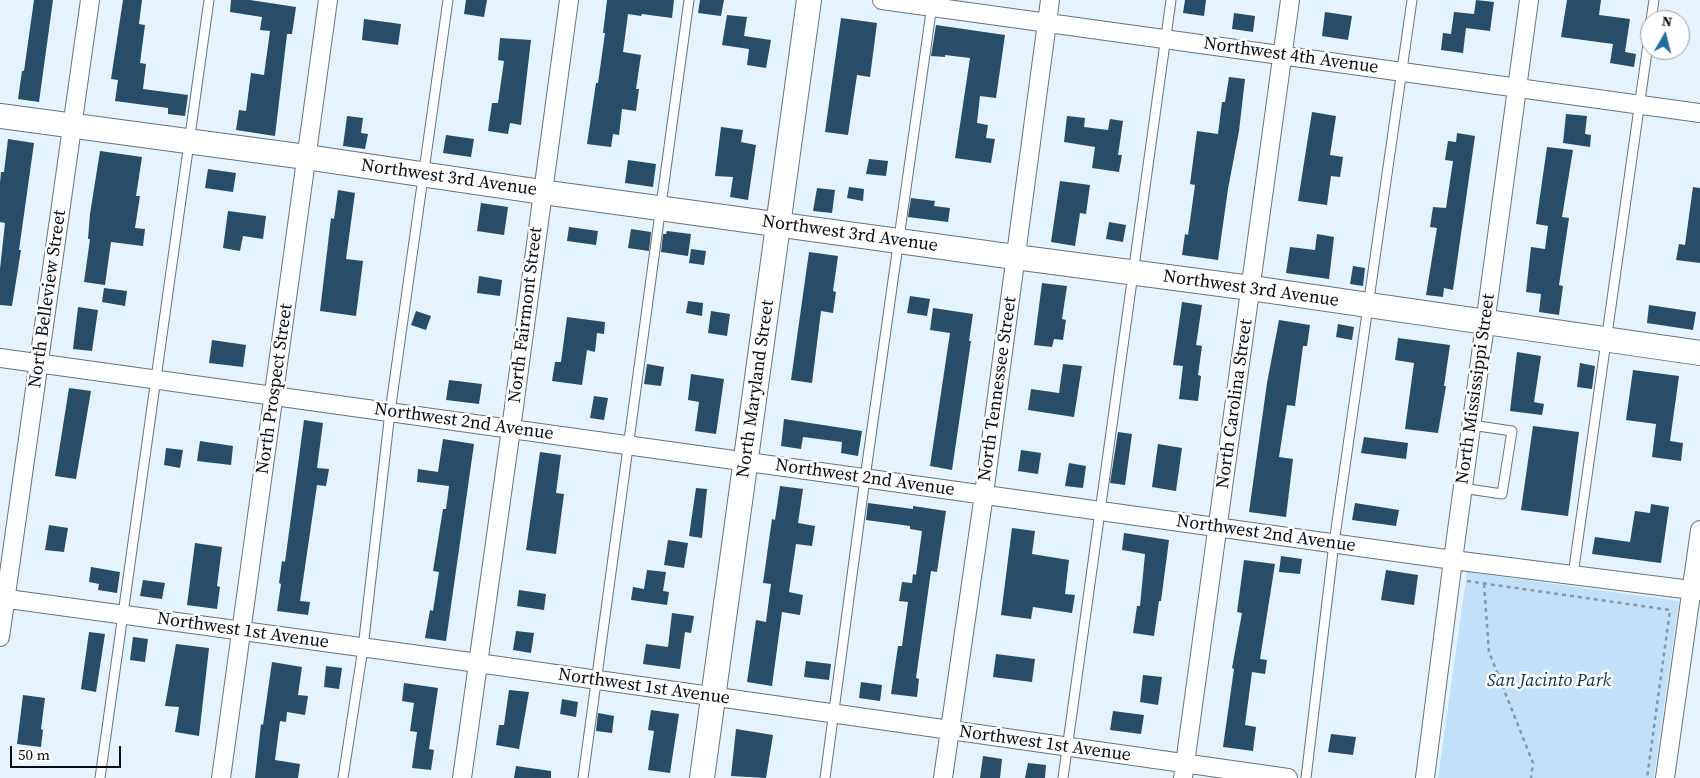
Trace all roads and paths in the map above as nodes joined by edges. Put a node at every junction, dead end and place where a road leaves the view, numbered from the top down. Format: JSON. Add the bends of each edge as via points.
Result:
{"nodes":[{"id":1,"x":90,"y":0,"type":"edge"},
{"id":2,"x":209,"y":0,"type":"edge"},
{"id":3,"x":328,"y":0,"type":"edge"},
{"id":4,"x":448,"y":0,"type":"edge"},
{"id":5,"x":569,"y":0,"type":"edge"},
{"id":6,"x":689,"y":0,"type":"edge"},
{"id":7,"x":809,"y":0,"type":"edge"},
{"id":8,"x":882,"y":0,"type":"edge"},
{"id":9,"x":1050,"y":0,"type":"edge"},
{"id":10,"x":1171,"y":0,"type":"edge"},
{"id":11,"x":1290,"y":0,"type":"edge"},
{"id":12,"x":1412,"y":0,"type":"edge"},
{"id":13,"x":1529,"y":0,"type":"edge"},
{"id":14,"x":932,"y":3,"type":"edge"},
{"id":15,"x":1046,"y":22,"type":"junction"},
{"id":16,"x":1165,"y":38,"type":"junction"},
{"id":17,"x":1282,"y":55,"type":"junction"},
{"id":18,"x":1646,"y":60,"type":"edge"},
{"id":19,"x":1402,"y":71,"type":"junction"},
{"id":20,"x":1517,"y":88,"type":"junction"},
{"id":21,"x":1640,"y":104,"type":"junction"},
{"id":22,"x":1700,"y":113,"type":"edge"},
{"id":23,"x":0,"y":116,"type":"edge"},
{"id":24,"x":72,"y":126,"type":"junction"},
{"id":25,"x":190,"y":142,"type":"junction"},
{"id":26,"x":306,"y":157,"type":"junction"},
{"id":27,"x":425,"y":175,"type":"junction"},
{"id":28,"x":542,"y":192,"type":"junction"},
{"id":29,"x":660,"y":208,"type":"junction"},
{"id":30,"x":779,"y":224,"type":"junction"},
{"id":31,"x":898,"y":241,"type":"junction"},
{"id":32,"x":1015,"y":257,"type":"junction"},
{"id":33,"x":1132,"y":273,"type":"junction"},
{"id":34,"x":1251,"y":288,"type":"junction"},
{"id":35,"x":1368,"y":305,"type":"junction"},
{"id":36,"x":1485,"y":322,"type":"junction"},
{"id":37,"x":1605,"y":339,"type":"junction"},
{"id":38,"x":1700,"y":353,"type":"edge"},
{"id":39,"x":0,"y":358,"type":"edge"},
{"id":40,"x":39,"y":363,"type":"junction"},
{"id":41,"x":156,"y":379,"type":"junction"},
{"id":42,"x":274,"y":396,"type":"junction"},
{"id":43,"x":390,"y":412,"type":"junction"},
{"id":44,"x":1471,"y":425,"type":"junction"},
{"id":45,"x":511,"y":429,"type":"junction"},
{"id":46,"x":629,"y":445,"type":"junction"},
{"id":47,"x":746,"y":461,"type":"junction"},
{"id":48,"x":864,"y":478,"type":"junction"},
{"id":49,"x":1462,"y":488,"type":"junction"},
{"id":50,"x":984,"y":494,"type":"junction"},
{"id":51,"x":1101,"y":511,"type":"junction"},
{"id":52,"x":1218,"y":527,"type":"junction"},
{"id":53,"x":1700,"y":530,"type":"edge"},
{"id":54,"x":1334,"y":543,"type":"junction"},
{"id":55,"x":1453,"y":560,"type":"junction"},
{"id":56,"x":1573,"y":575,"type":"junction"},
{"id":57,"x":1696,"y":591,"type":"edge"},
{"id":58,"x":3,"y":598,"type":"edge"},
{"id":59,"x":124,"y":615,"type":"junction"},
{"id":60,"x":242,"y":631,"type":"junction"},
{"id":61,"x":0,"y":637,"type":"edge"},
{"id":62,"x":362,"y":648,"type":"junction"},
{"id":63,"x":478,"y":663,"type":"junction"},
{"id":64,"x":596,"y":680,"type":"junction"},
{"id":65,"x":713,"y":697,"type":"junction"},
{"id":66,"x":834,"y":714,"type":"junction"},
{"id":67,"x":950,"y":729,"type":"junction"},
{"id":68,"x":1068,"y":747,"type":"junction"},
{"id":69,"x":1184,"y":771,"type":"edge"},
{"id":70,"x":100,"y":778,"type":"edge"},
{"id":71,"x":221,"y":778,"type":"edge"},
{"id":72,"x":343,"y":778,"type":"edge"},
{"id":73,"x":462,"y":778,"type":"edge"},
{"id":74,"x":584,"y":778,"type":"edge"},
{"id":75,"x":702,"y":778,"type":"edge"},
{"id":76,"x":825,"y":778,"type":"edge"},
{"id":77,"x":943,"y":778,"type":"edge"},
{"id":78,"x":1063,"y":778,"type":"edge"},
{"id":79,"x":1288,"y":778,"type":"edge"},
{"id":80,"x":1306,"y":778,"type":"edge"},
{"id":81,"x":1425,"y":778,"type":"edge"},
{"id":82,"x":1532,"y":778,"type":"edge"},
{"id":83,"x":1647,"y":778,"type":"edge"},
{"id":84,"x":1665,"y":778,"type":"edge"}],
"edges":[{"from":1,"to":24,"type":"street","name":"North Belleview Street"},
{"from":2,"to":25,"type":"lane"},
{"from":3,"to":26,"type":"street","name":"North Prospect Street"},
{"from":4,"to":27,"type":"lane"},
{"from":5,"to":28,"type":"street","name":"North Fairmont Street"},
{"from":6,"to":29,"type":"lane"},
{"from":7,"to":30,"type":"street","name":"North Maryland Street"},
{"from":8,"to":14,"type":"street","name":"Northwest 4th Avenue"},
{"from":9,"to":15,"type":"street","name":"North Tennessee Street"},
{"from":10,"to":16,"type":"lane"},
{"from":11,"to":17,"type":"street","name":"North Carolina Street"},
{"from":12,"to":19,"type":"lane"},
{"from":13,"to":20,"type":"street","name":"North Mississippi Street"},
{"from":14,"to":15,"type":"street","name":"Northwest 4th Avenue"},
{"from":14,"to":31,"type":"lane"},
{"from":15,"to":16,"type":"street","name":"Northwest 4th Avenue"},
{"from":15,"to":32,"type":"street","name":"North Tennessee Street"},
{"from":16,"to":17,"type":"street","name":"Northwest 4th Avenue"},
{"from":16,"to":33,"type":"lane"},
{"from":17,"to":19,"type":"street","name":"Northwest 4th Avenue"},
{"from":17,"to":34,"type":"street","name":"North Carolina Street"},
{"from":18,"to":21,"type":"lane"},
{"from":19,"to":20,"type":"street","name":"Northwest 4th Avenue"},
{"from":19,"to":35,"type":"lane"},
{"from":20,"to":21,"type":"street","name":"Northwest 4th Avenue"},
{"from":20,"to":36,"type":"street","name":"North Mississippi Street"},
{"from":21,"to":22,"type":"street","name":"Northwest 4th Avenue"},
{"from":21,"to":37,"type":"lane"},
{"from":23,"to":24,"type":"street","name":"Northwest 3rd Avenue"},
{"from":24,"to":25,"type":"street","name":"Northwest 3rd Avenue"},
{"from":24,"to":40,"type":"street","name":"North Belleview Street"},
{"from":25,"to":26,"type":"street","name":"Northwest 3rd Avenue"},
{"from":25,"to":41,"type":"lane"},
{"from":26,"to":27,"type":"street","name":"Northwest 3rd Avenue"},
{"from":26,"to":42,"type":"street","name":"North Prospect Street"},
{"from":27,"to":28,"type":"street","name":"Northwest 3rd Avenue"},
{"from":27,"to":43,"type":"lane"},
{"from":28,"to":29,"type":"street","name":"Northwest 3rd Avenue"},
{"from":28,"to":45,"type":"street","name":"North Fairmont Street"},
{"from":29,"to":30,"type":"street","name":"Northwest 3rd Avenue"},
{"from":29,"to":46,"type":"lane"},
{"from":30,"to":31,"type":"street","name":"Northwest 3rd Avenue"},
{"from":30,"to":47,"type":"street","name":"North Maryland Street"},
{"from":31,"to":32,"type":"street","name":"Northwest 3rd Avenue"},
{"from":31,"to":48,"type":"lane"},
{"from":32,"to":33,"type":"street","name":"Northwest 3rd Avenue"},
{"from":32,"to":50,"type":"street","name":"North Tennessee Street"},
{"from":33,"to":34,"type":"street","name":"Northwest 3rd Avenue"},
{"from":33,"to":51,"type":"lane"},
{"from":34,"to":35,"type":"street","name":"Northwest 3rd Avenue"},
{"from":34,"to":52,"type":"street","name":"North Carolina Street"},
{"from":35,"to":36,"type":"street","name":"Northwest 3rd Avenue"},
{"from":35,"to":54,"type":"lane"},
{"from":36,"to":37,"type":"street","name":"Northwest 3rd Avenue"},
{"from":36,"to":44,"type":"street","name":"North Mississippi Street"},
{"from":37,"to":38,"type":"street","name":"Northwest 3rd Avenue"},
{"from":37,"to":56,"type":"lane"},
{"from":39,"to":40,"type":"street","name":"Northwest 2nd Avenue"},
{"from":40,"to":41,"type":"street","name":"Northwest 2nd Avenue"},
{"from":40,"to":58,"type":"street","name":"North Belleview Street"},
{"from":41,"to":42,"type":"street","name":"Northwest 2nd Avenue"},
{"from":41,"to":59,"type":"lane"},
{"from":42,"to":43,"type":"street","name":"Northwest 2nd Avenue"},
{"from":42,"to":60,"type":"street","name":"North Prospect Street"},
{"from":43,"to":45,"type":"street","name":"Northwest 2nd Avenue"},
{"from":43,"to":62,"type":"lane"},
{"from":44,"to":49,"type":"street","name":"North Mississippi Street"},
{"from":44,"to":49,"type":"lane","via":[[1512,431],[1502,494]]},
{"from":45,"to":46,"type":"street","name":"Northwest 2nd Avenue"},
{"from":45,"to":63,"type":"street","name":"North Fairmont Street"},
{"from":46,"to":47,"type":"street","name":"Northwest 2nd Avenue"},
{"from":46,"to":64,"type":"lane"},
{"from":47,"to":48,"type":"street","name":"Northwest 2nd Avenue"},
{"from":47,"to":65,"type":"street","name":"North Maryland Street"},
{"from":48,"to":50,"type":"street","name":"Northwest 2nd Avenue"},
{"from":48,"to":66,"type":"lane"},
{"from":49,"to":55,"type":"street","name":"North Mississippi Street"},
{"from":50,"to":51,"type":"street","name":"Northwest 2nd Avenue"},
{"from":50,"to":67,"type":"street","name":"North Tennessee Street"},
{"from":51,"to":52,"type":"street","name":"Northwest 2nd Avenue"},
{"from":51,"to":68,"type":"lane"},
{"from":52,"to":54,"type":"street","name":"Northwest 2nd Avenue"},
{"from":52,"to":69,"type":"street","name":"North Carolina Street"},
{"from":53,"to":57,"type":"street"},
{"from":54,"to":55,"type":"street","name":"Northwest 2nd Avenue"},
{"from":54,"to":80,"type":"lane"},
{"from":55,"to":56,"type":"street","name":"Northwest 2nd Avenue"},
{"from":55,"to":81,"type":"street","name":"North Mississippi Street"},
{"from":56,"to":57,"type":"street","name":"Northwest 2nd Avenue"},
{"from":57,"to":84,"type":"street"},
{"from":58,"to":59,"type":"street","name":"Northwest 1st Avenue"},
{"from":58,"to":61,"type":"street","name":"North Belleview Street"},
{"from":59,"to":60,"type":"street","name":"Northwest 1st Avenue"},
{"from":59,"to":70,"type":"lane"},
{"from":60,"to":62,"type":"street","name":"Northwest 1st Avenue"},
{"from":60,"to":71,"type":"street","name":"North Prospect Street"},
{"from":62,"to":63,"type":"street","name":"Northwest 1st Avenue"},
{"from":62,"to":72,"type":"lane"},
{"from":63,"to":64,"type":"street","name":"Northwest 1st Avenue"},
{"from":63,"to":73,"type":"street","name":"North Fairmont Street"},
{"from":64,"to":65,"type":"street","name":"Northwest 1st Avenue"},
{"from":64,"to":74,"type":"lane"},
{"from":65,"to":66,"type":"street","name":"Northwest 1st Avenue"},
{"from":65,"to":75,"type":"street","name":"North Maryland Street"},
{"from":66,"to":67,"type":"street","name":"Northwest 1st Avenue"},
{"from":66,"to":76,"type":"lane"},
{"from":67,"to":68,"type":"street","name":"Northwest 1st Avenue"},
{"from":67,"to":77,"type":"street","name":"North Tennessee Street"},
{"from":68,"to":69,"type":"street","name":"Northwest 1st Avenue"},
{"from":68,"to":78,"type":"lane"},
{"from":69,"to":79,"type":"street","name":"Northwest 1st Avenue"},
{"from":82,"to":83,"type":"path","via":[[1533,763],[1489,652],[1484,584],[1670,610]]}]}
